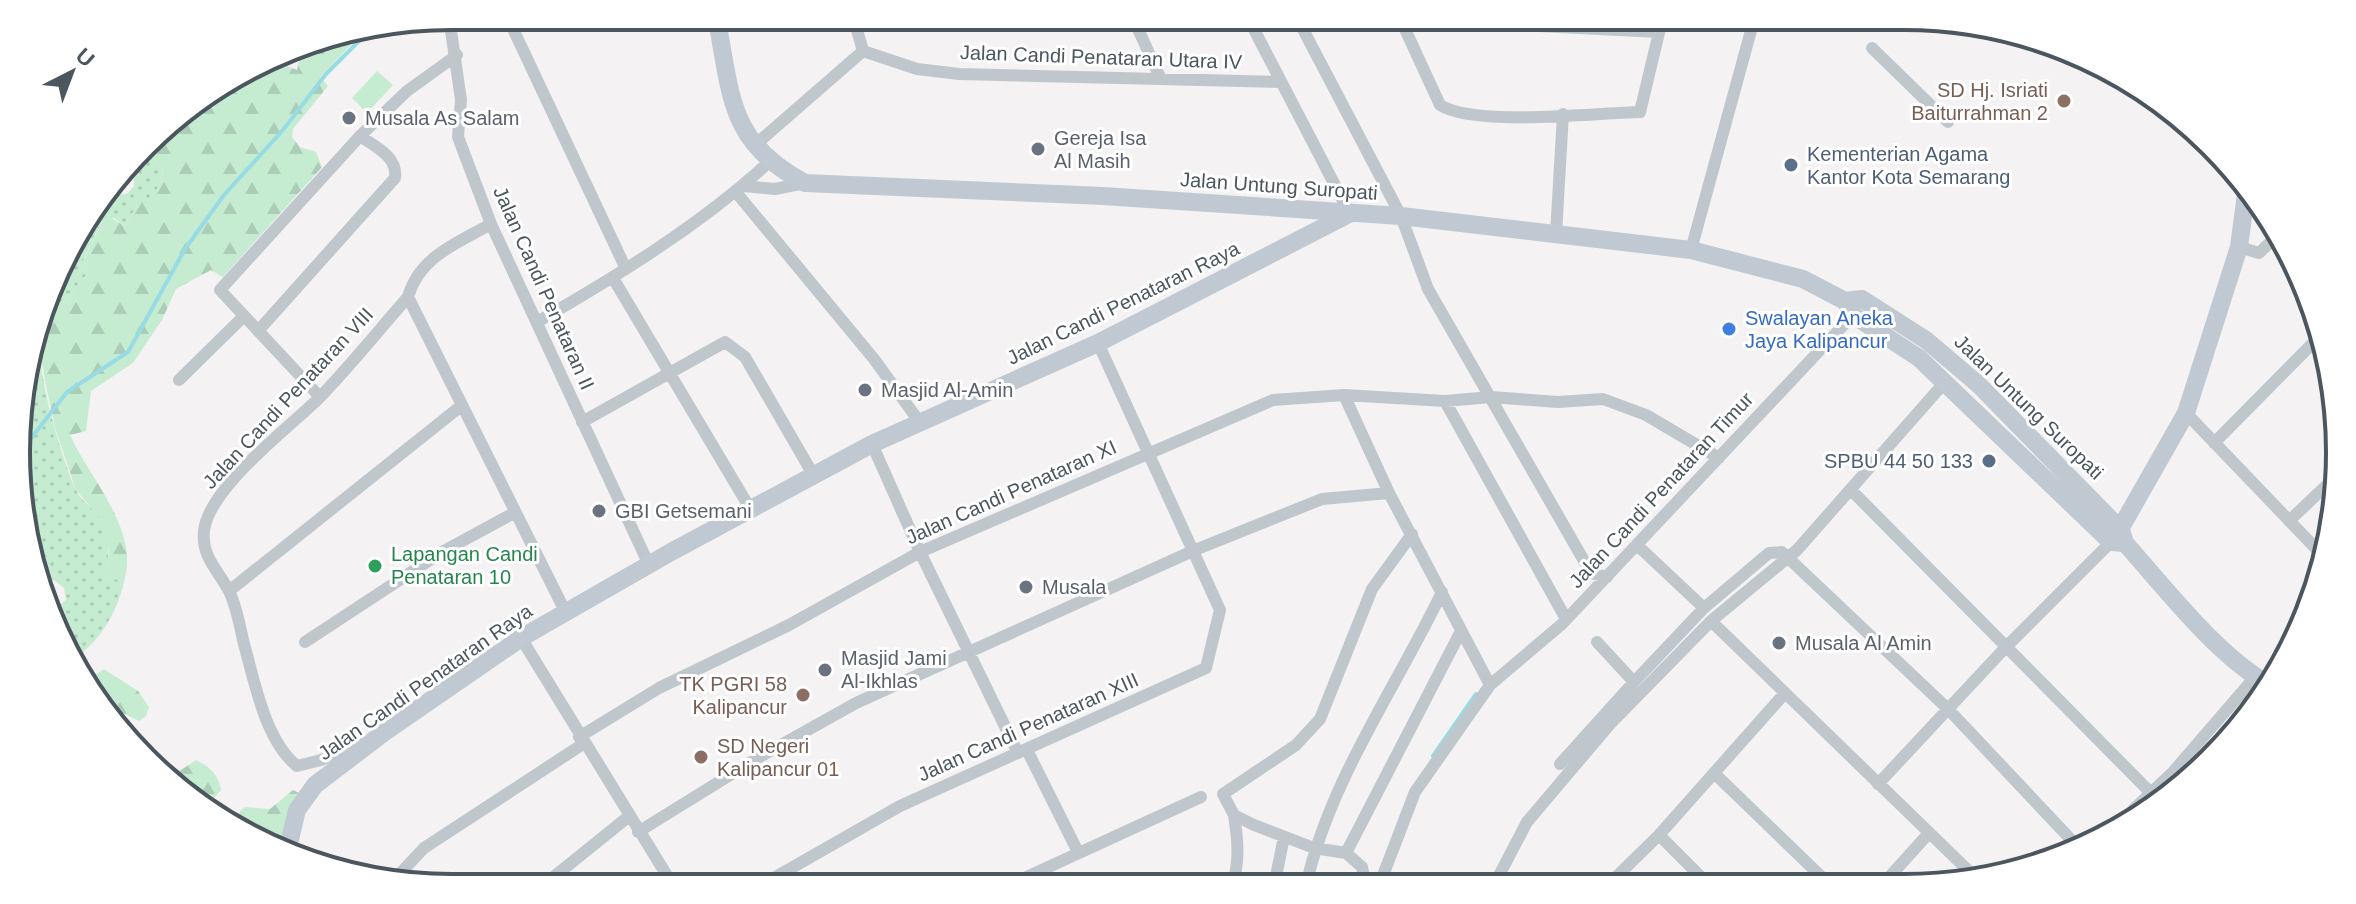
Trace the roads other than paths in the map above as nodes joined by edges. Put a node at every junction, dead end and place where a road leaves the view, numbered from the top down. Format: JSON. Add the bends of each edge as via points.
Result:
{"nodes":[{"id":1,"x":452,"y":30,"type":"edge"},
{"id":2,"x":514,"y":30,"type":"edge"},
{"id":3,"x":719,"y":30,"type":"edge"},
{"id":4,"x":857,"y":30,"type":"edge"},
{"id":5,"x":1138,"y":30,"type":"edge"},
{"id":6,"x":1254,"y":30,"type":"edge"},
{"id":7,"x":1303,"y":30,"type":"edge"},
{"id":8,"x":1405,"y":30,"type":"edge"},
{"id":9,"x":1615,"y":30,"type":"edge"},
{"id":10,"x":1751,"y":30,"type":"edge"},
{"id":11,"x":1659,"y":32,"type":"joint"},
{"id":12,"x":1872,"y":48,"type":"dead end"},
{"id":13,"x":863,"y":51,"type":"junction"},
{"id":14,"x":457,"y":55,"type":"junction"},
{"id":15,"x":1160,"y":77,"type":"junction"},
{"id":16,"x":1281,"y":82,"type":"junction"},
{"id":17,"x":1563,"y":114,"type":"junction"},
{"id":18,"x":1948,"y":122,"type":"dead end"},
{"id":19,"x":360,"y":136,"type":"junction"},
{"id":20,"x":754,"y":146,"type":"junction"},
{"id":21,"x":768,"y":163,"type":"junction"},
{"id":22,"x":805,"y":183,"type":"junction"},
{"id":23,"x":739,"y":188,"type":"junction"},
{"id":24,"x":2245,"y":203,"type":"edge"},
{"id":25,"x":1350,"y":214,"type":"junction"},
{"id":26,"x":1401,"y":216,"type":"junction"},
{"id":27,"x":491,"y":224,"type":"junction"},
{"id":28,"x":1556,"y":234,"type":"junction"},
{"id":29,"x":2270,"y":243,"type":"edge"},
{"id":30,"x":2239,"y":247,"type":"junction"},
{"id":31,"x":1691,"y":250,"type":"junction"},
{"id":32,"x":626,"y":269,"type":"junction"},
{"id":33,"x":613,"y":278,"type":"junction"},
{"id":34,"x":408,"y":297,"type":"junction"},
{"id":35,"x":1849,"y":308,"type":"junction"},
{"id":36,"x":244,"y":316,"type":"junction"},
{"id":37,"x":537,"y":322,"type":"junction"},
{"id":38,"x":258,"y":331,"type":"junction"},
{"id":39,"x":1098,"y":343,"type":"junction"},
{"id":40,"x":2312,"y":344,"type":"edge"},
{"id":41,"x":670,"y":373,"type":"junction"},
{"id":42,"x":179,"y":380,"type":"dead end"},
{"id":43,"x":1945,"y":382,"type":"junction"},
{"id":44,"x":1344,"y":395,"type":"junction"},
{"id":45,"x":320,"y":397,"type":"junction"},
{"id":46,"x":1491,"y":397,"type":"junction"},
{"id":47,"x":1445,"y":401,"type":"junction"},
{"id":48,"x":461,"y":406,"type":"junction"},
{"id":49,"x":2186,"y":413,"type":"junction"},
{"id":50,"x":582,"y":422,"type":"junction"},
{"id":51,"x":921,"y":424,"type":"junction"},
{"id":52,"x":2214,"y":443,"type":"junction"},
{"id":53,"x":872,"y":444,"type":"junction"},
{"id":54,"x":1148,"y":454,"type":"junction"},
{"id":55,"x":1719,"y":458,"type":"junction"},
{"id":56,"x":814,"y":476,"type":"junction"},
{"id":57,"x":2324,"y":488,"type":"edge"},
{"id":58,"x":1851,"y":490,"type":"junction"},
{"id":59,"x":1389,"y":493,"type":"junction"},
{"id":60,"x":751,"y":510,"type":"junction"},
{"id":61,"x":514,"y":513,"type":"junction"},
{"id":62,"x":2289,"y":521,"type":"junction"},
{"id":63,"x":1412,"y":534,"type":"junction"},
{"id":64,"x":2119,"y":538,"type":"junction"},
{"id":65,"x":1637,"y":545,"type":"junction"},
{"id":66,"x":2315,"y":548,"type":"edge"},
{"id":67,"x":1195,"y":550,"type":"junction"},
{"id":68,"x":920,"y":552,"type":"junction"},
{"id":69,"x":1789,"y":557,"type":"junction"},
{"id":70,"x":649,"y":565,"type":"junction"},
{"id":71,"x":1607,"y":577,"type":"junction"},
{"id":72,"x":229,"y":591,"type":"junction"},
{"id":73,"x":1442,"y":592,"type":"junction"},
{"id":74,"x":1704,"y":608,"type":"junction"},
{"id":75,"x":566,"y":613,"type":"junction"},
{"id":76,"x":1566,"y":619,"type":"junction"},
{"id":77,"x":1711,"y":621,"type":"junction"},
{"id":78,"x":1461,"y":631,"type":"junction"},
{"id":79,"x":521,"y":638,"type":"junction"},
{"id":80,"x":305,"y":642,"type":"dead end"},
{"id":81,"x":1597,"y":642,"type":"dead end"},
{"id":82,"x":2005,"y":648,"type":"junction"},
{"id":83,"x":969,"y":654,"type":"junction"},
{"id":84,"x":2259,"y":679,"type":"edge"},
{"id":85,"x":1634,"y":682,"type":"junction"},
{"id":86,"x":1490,"y":685,"type":"junction"},
{"id":87,"x":1785,"y":693,"type":"junction"},
{"id":88,"x":2250,"y":693,"type":"edge"},
{"id":89,"x":1948,"y":709,"type":"junction"},
{"id":90,"x":386,"y":731,"type":"junction"},
{"id":91,"x":581,"y":740,"type":"junction"},
{"id":92,"x":1023,"y":752,"type":"junction"},
{"id":93,"x":1560,"y":764,"type":"dead end"},
{"id":94,"x":2173,"y":772,"type":"junction"},
{"id":95,"x":1714,"y":773,"type":"junction"},
{"id":96,"x":2176,"y":774,"type":"edge"},
{"id":97,"x":1878,"y":784,"type":"junction"},
{"id":98,"x":2150,"y":792,"type":"junction"},
{"id":99,"x":1201,"y":797,"type":"dead end"},
{"id":100,"x":2141,"y":801,"type":"edge"},
{"id":101,"x":1234,"y":815,"type":"junction"},
{"id":102,"x":628,"y":817,"type":"junction"},
{"id":103,"x":638,"y":832,"type":"junction"},
{"id":104,"x":1929,"y":833,"type":"junction"},
{"id":105,"x":1659,"y":835,"type":"junction"},
{"id":106,"x":1284,"y":837,"type":"junction"},
{"id":107,"x":2071,"y":839,"type":"edge"},
{"id":108,"x":290,"y":841,"type":"edge"},
{"id":109,"x":1314,"y":848,"type":"junction"},
{"id":110,"x":1078,"y":852,"type":"junction"},
{"id":111,"x":1346,"y":853,"type":"junction"},
{"id":112,"x":1966,"y":869,"type":"edge"},
{"id":113,"x":403,"y":871,"type":"edge"},
{"id":114,"x":558,"y":874,"type":"edge"},
{"id":115,"x":665,"y":874,"type":"edge"},
{"id":116,"x":781,"y":874,"type":"edge"},
{"id":117,"x":1032,"y":874,"type":"edge"},
{"id":118,"x":1236,"y":874,"type":"edge"},
{"id":119,"x":1276,"y":874,"type":"edge"},
{"id":120,"x":1309,"y":874,"type":"edge"},
{"id":121,"x":1363,"y":874,"type":"edge"},
{"id":122,"x":1384,"y":874,"type":"edge"},
{"id":123,"x":1500,"y":874,"type":"edge"},
{"id":124,"x":1619,"y":874,"type":"edge"},
{"id":125,"x":1698,"y":874,"type":"edge"},
{"id":126,"x":1819,"y":874,"type":"edge"},
{"id":127,"x":1892,"y":874,"type":"edge"}],
"edges":[{"from":1,"to":14,"type":"street","name":"Jalan Candi Penataran II"},
{"from":2,"to":32,"type":"street"},
{"from":3,"to":20,"type":"main road","name":"Jalan Untung Suropati","via":[[739,124]]},
{"from":4,"to":13,"type":"street"},
{"from":5,"to":15,"type":"street"},
{"from":6,"to":16,"type":"street"},
{"from":7,"to":26,"type":"street"},
{"from":8,"to":17,"type":"street","via":[[1435,96],[1452,113]]},
{"from":9,"to":11,"type":"street"},
{"from":10,"to":31,"type":"street"},
{"from":11,"to":17,"type":"street","via":[[1640,112]]},
{"from":12,"to":18,"type":"street"},
{"from":13,"to":15,"type":"street","name":"Jalan Candi Penataran Utara IV","via":[[917,69],[959,74]]},
{"from":13,"to":20,"type":"street"},
{"from":14,"to":19,"type":"street","via":[[407,91]]},
{"from":14,"to":27,"type":"street","name":"Jalan Candi Penataran II","via":[[458,137]]},
{"from":15,"to":16,"type":"street","name":"Jalan Candi Penataran Utara IV"},
{"from":16,"to":25,"type":"street"},
{"from":17,"to":28,"type":"street"},
{"from":19,"to":36,"type":"street","via":[[220,290]]},
{"from":19,"to":38,"type":"street","via":[[392,160],[395,178]]},
{"from":20,"to":21,"type":"main road","name":"Jalan Untung Suropati"},
{"from":21,"to":22,"type":"main road","name":"Jalan Untung Suropati"},
{"from":21,"to":23,"type":"street"},
{"from":22,"to":23,"type":"street"},
{"from":22,"to":25,"type":"main road","name":"Jalan Untung Suropati"},
{"from":23,"to":32,"type":"street"},
{"from":23,"to":51,"type":"street"},
{"from":24,"to":30,"type":"main road"},
{"from":25,"to":26,"type":"main road","name":"Jalan Untung Suropati"},
{"from":25,"to":39,"type":"main road","name":"Jalan Candi Penataran Raya"},
{"from":26,"to":28,"type":"main road","name":"Jalan Untung Suropati"},
{"from":26,"to":46,"type":"street","via":[[1428,289]]},
{"from":27,"to":34,"type":"street","name":"Jalan Candi Penataran VIII","via":[[430,259],[413,279]]},
{"from":27,"to":37,"type":"street","name":"Jalan Candi Penataran II"},
{"from":28,"to":31,"type":"main road","name":"Jalan Untung Suropati"},
{"from":29,"to":30,"type":"street","via":[[2259,253]]},
{"from":30,"to":49,"type":"main road"},
{"from":31,"to":35,"type":"main road","name":"Jalan Untung Suropati","via":[[1803,279]]},
{"from":32,"to":33,"type":"street"},
{"from":33,"to":37,"type":"street"},
{"from":33,"to":41,"type":"street"},
{"from":34,"to":45,"type":"street","name":"Jalan Candi Penataran VIII"},
{"from":34,"to":48,"type":"street"},
{"from":35,"to":43,"type":"main road","name":"Jalan Untung Suropati"},
{"from":35,"to":55,"type":"street","name":"Jalan Candi Penataran Timur"},
{"from":35,"to":64,"type":"main road","name":"Jalan Untung Suropati","via":[[1862,299],[1926,340],[1979,385]]},
{"from":36,"to":38,"type":"street"},
{"from":36,"to":42,"type":"street"},
{"from":37,"to":50,"type":"street","name":"Jalan Candi Penataran II"},
{"from":38,"to":45,"type":"street"},
{"from":39,"to":51,"type":"main road","name":"Jalan Candi Penataran Raya"},
{"from":39,"to":54,"type":"street"},
{"from":40,"to":52,"type":"street"},
{"from":41,"to":50,"type":"street"},
{"from":41,"to":56,"type":"street","via":[[731,343],[745,357]]},
{"from":41,"to":60,"type":"street"},
{"from":43,"to":58,"type":"street"},
{"from":43,"to":64,"type":"main road","name":"Jalan Untung Suropati"},
{"from":44,"to":47,"type":"street","name":"Jalan Candi Penataran XI"},
{"from":44,"to":54,"type":"street","name":"Jalan Candi Penataran XI","via":[[1273,400]]},
{"from":44,"to":59,"type":"street"},
{"from":45,"to":72,"type":"street","name":"Jalan Candi Penataran VIII","via":[[212,508],[204,530],[206,553]]},
{"from":46,"to":47,"type":"street","name":"Jalan Candi Penataran XI"},
{"from":46,"to":55,"type":"street","name":"Jalan Candi Penataran XI","via":[[1603,399],[1646,415]]},
{"from":46,"to":71,"type":"street","via":[[1591,573]]},
{"from":47,"to":76,"type":"street"},
{"from":48,"to":61,"type":"street"},
{"from":48,"to":72,"type":"street"},
{"from":49,"to":52,"type":"street"},
{"from":49,"to":64,"type":"main road"},
{"from":50,"to":70,"type":"street","name":"Jalan Candi Penataran II"},
{"from":51,"to":53,"type":"main road","name":"Jalan Candi Penataran Raya"},
{"from":52,"to":62,"type":"street"},
{"from":53,"to":56,"type":"main road","name":"Jalan Candi Penataran Raya"},
{"from":53,"to":68,"type":"street"},
{"from":54,"to":67,"type":"street"},
{"from":54,"to":68,"type":"street","name":"Jalan Candi Penataran XI"},
{"from":55,"to":65,"type":"street","name":"Jalan Candi Penataran Timur"},
{"from":56,"to":60,"type":"main road","name":"Jalan Candi Penataran Raya"},
{"from":57,"to":62,"type":"street"},
{"from":58,"to":69,"type":"street"},
{"from":58,"to":82,"type":"street"},
{"from":59,"to":63,"type":"street"},
{"from":59,"to":67,"type":"street","via":[[1322,499]]},
{"from":60,"to":70,"type":"main road","name":"Jalan Candi Penataran Raya"},
{"from":61,"to":75,"type":"street"},
{"from":61,"to":80,"type":"street","via":[[442,552]]},
{"from":62,"to":66,"type":"street"},
{"from":63,"to":73,"type":"street"},
{"from":63,"to":101,"type":"street","via":[[1372,589],[1320,719],[1296,745],[1223,794]]},
{"from":64,"to":82,"type":"street"},
{"from":64,"to":84,"type":"main road","name":"Jalan Untung Suropati","via":[[2184,610]]},
{"from":65,"to":71,"type":"street","name":"Jalan Candi Penataran Timur"},
{"from":65,"to":74,"type":"street"},
{"from":67,"to":83,"type":"street"},
{"from":67,"to":92,"type":"street","name":"Jalan Candi Penataran XIII","via":[[1220,610],[1206,668]]},
{"from":68,"to":83,"type":"street"},
{"from":68,"to":91,"type":"street","name":"Jalan Candi Penataran XI","via":[[789,625],[659,688]]},
{"from":69,"to":74,"type":"street","via":[[1769,553]]},
{"from":69,"to":77,"type":"street"},
{"from":69,"to":89,"type":"street"},
{"from":70,"to":75,"type":"main road","name":"Jalan Candi Penataran Raya"},
{"from":71,"to":76,"type":"street","name":"Jalan Candi Penataran Timur"},
{"from":72,"to":90,"type":"street","name":"Jalan Candi Penataran VIII","via":[[253,675],[286,757],[297,766],[310,764]]},
{"from":73,"to":78,"type":"street"},
{"from":73,"to":109,"type":"street","via":[[1346,775]]},
{"from":74,"to":85,"type":"street"},
{"from":75,"to":79,"type":"main road","name":"Jalan Candi Penataran Raya"},
{"from":76,"to":86,"type":"street","name":"Jalan Candi Penataran Timur"},
{"from":77,"to":87,"type":"street"},
{"from":77,"to":123,"type":"street","via":[[1610,724],[1527,822]]},
{"from":78,"to":86,"type":"street"},
{"from":78,"to":111,"type":"street"},
{"from":79,"to":90,"type":"main road","name":"Jalan Candi Penataran Raya"},
{"from":79,"to":91,"type":"street"},
{"from":81,"to":85,"type":"street"},
{"from":82,"to":89,"type":"street"},
{"from":82,"to":98,"type":"street"},
{"from":83,"to":92,"type":"street"},
{"from":83,"to":103,"type":"street","via":[[856,703]]},
{"from":85,"to":93,"type":"street"},
{"from":86,"to":122,"type":"street","name":"Jalan Candi Penataran Timur","via":[[1415,792]]},
{"from":87,"to":95,"type":"street"},
{"from":87,"to":97,"type":"street"},
{"from":88,"to":94,"type":"street"},
{"from":89,"to":97,"type":"street"},
{"from":89,"to":107,"type":"street"},
{"from":90,"to":108,"type":"main road","name":"Jalan Candi Penataran Raya","via":[[315,785],[297,810]]},
{"from":91,"to":102,"type":"street"},
{"from":91,"to":113,"type":"street","name":"Jalan Candi Penataran XI","via":[[424,848]]},
{"from":92,"to":110,"type":"street"},
{"from":92,"to":116,"type":"street","name":"Jalan Candi Penataran XIII","via":[[900,806]]},
{"from":94,"to":96,"type":"street"},
{"from":94,"to":98,"type":"street"},
{"from":95,"to":105,"type":"street"},
{"from":95,"to":126,"type":"street"},
{"from":97,"to":104,"type":"street"},
{"from":98,"to":100,"type":"street"},
{"from":99,"to":110,"type":"street"},
{"from":101,"to":106,"type":"street"},
{"from":101,"to":118,"type":"street","via":[[1239,843]]},
{"from":102,"to":103,"type":"street"},
{"from":102,"to":114,"type":"street"},
{"from":103,"to":115,"type":"street"},
{"from":104,"to":112,"type":"street"},
{"from":104,"to":127,"type":"street"},
{"from":105,"to":124,"type":"street"},
{"from":105,"to":125,"type":"street"},
{"from":106,"to":109,"type":"street"},
{"from":106,"to":119,"type":"street"},
{"from":109,"to":111,"type":"street"},
{"from":109,"to":120,"type":"street"},
{"from":110,"to":117,"type":"street"},
{"from":111,"to":121,"type":"street"}]}
